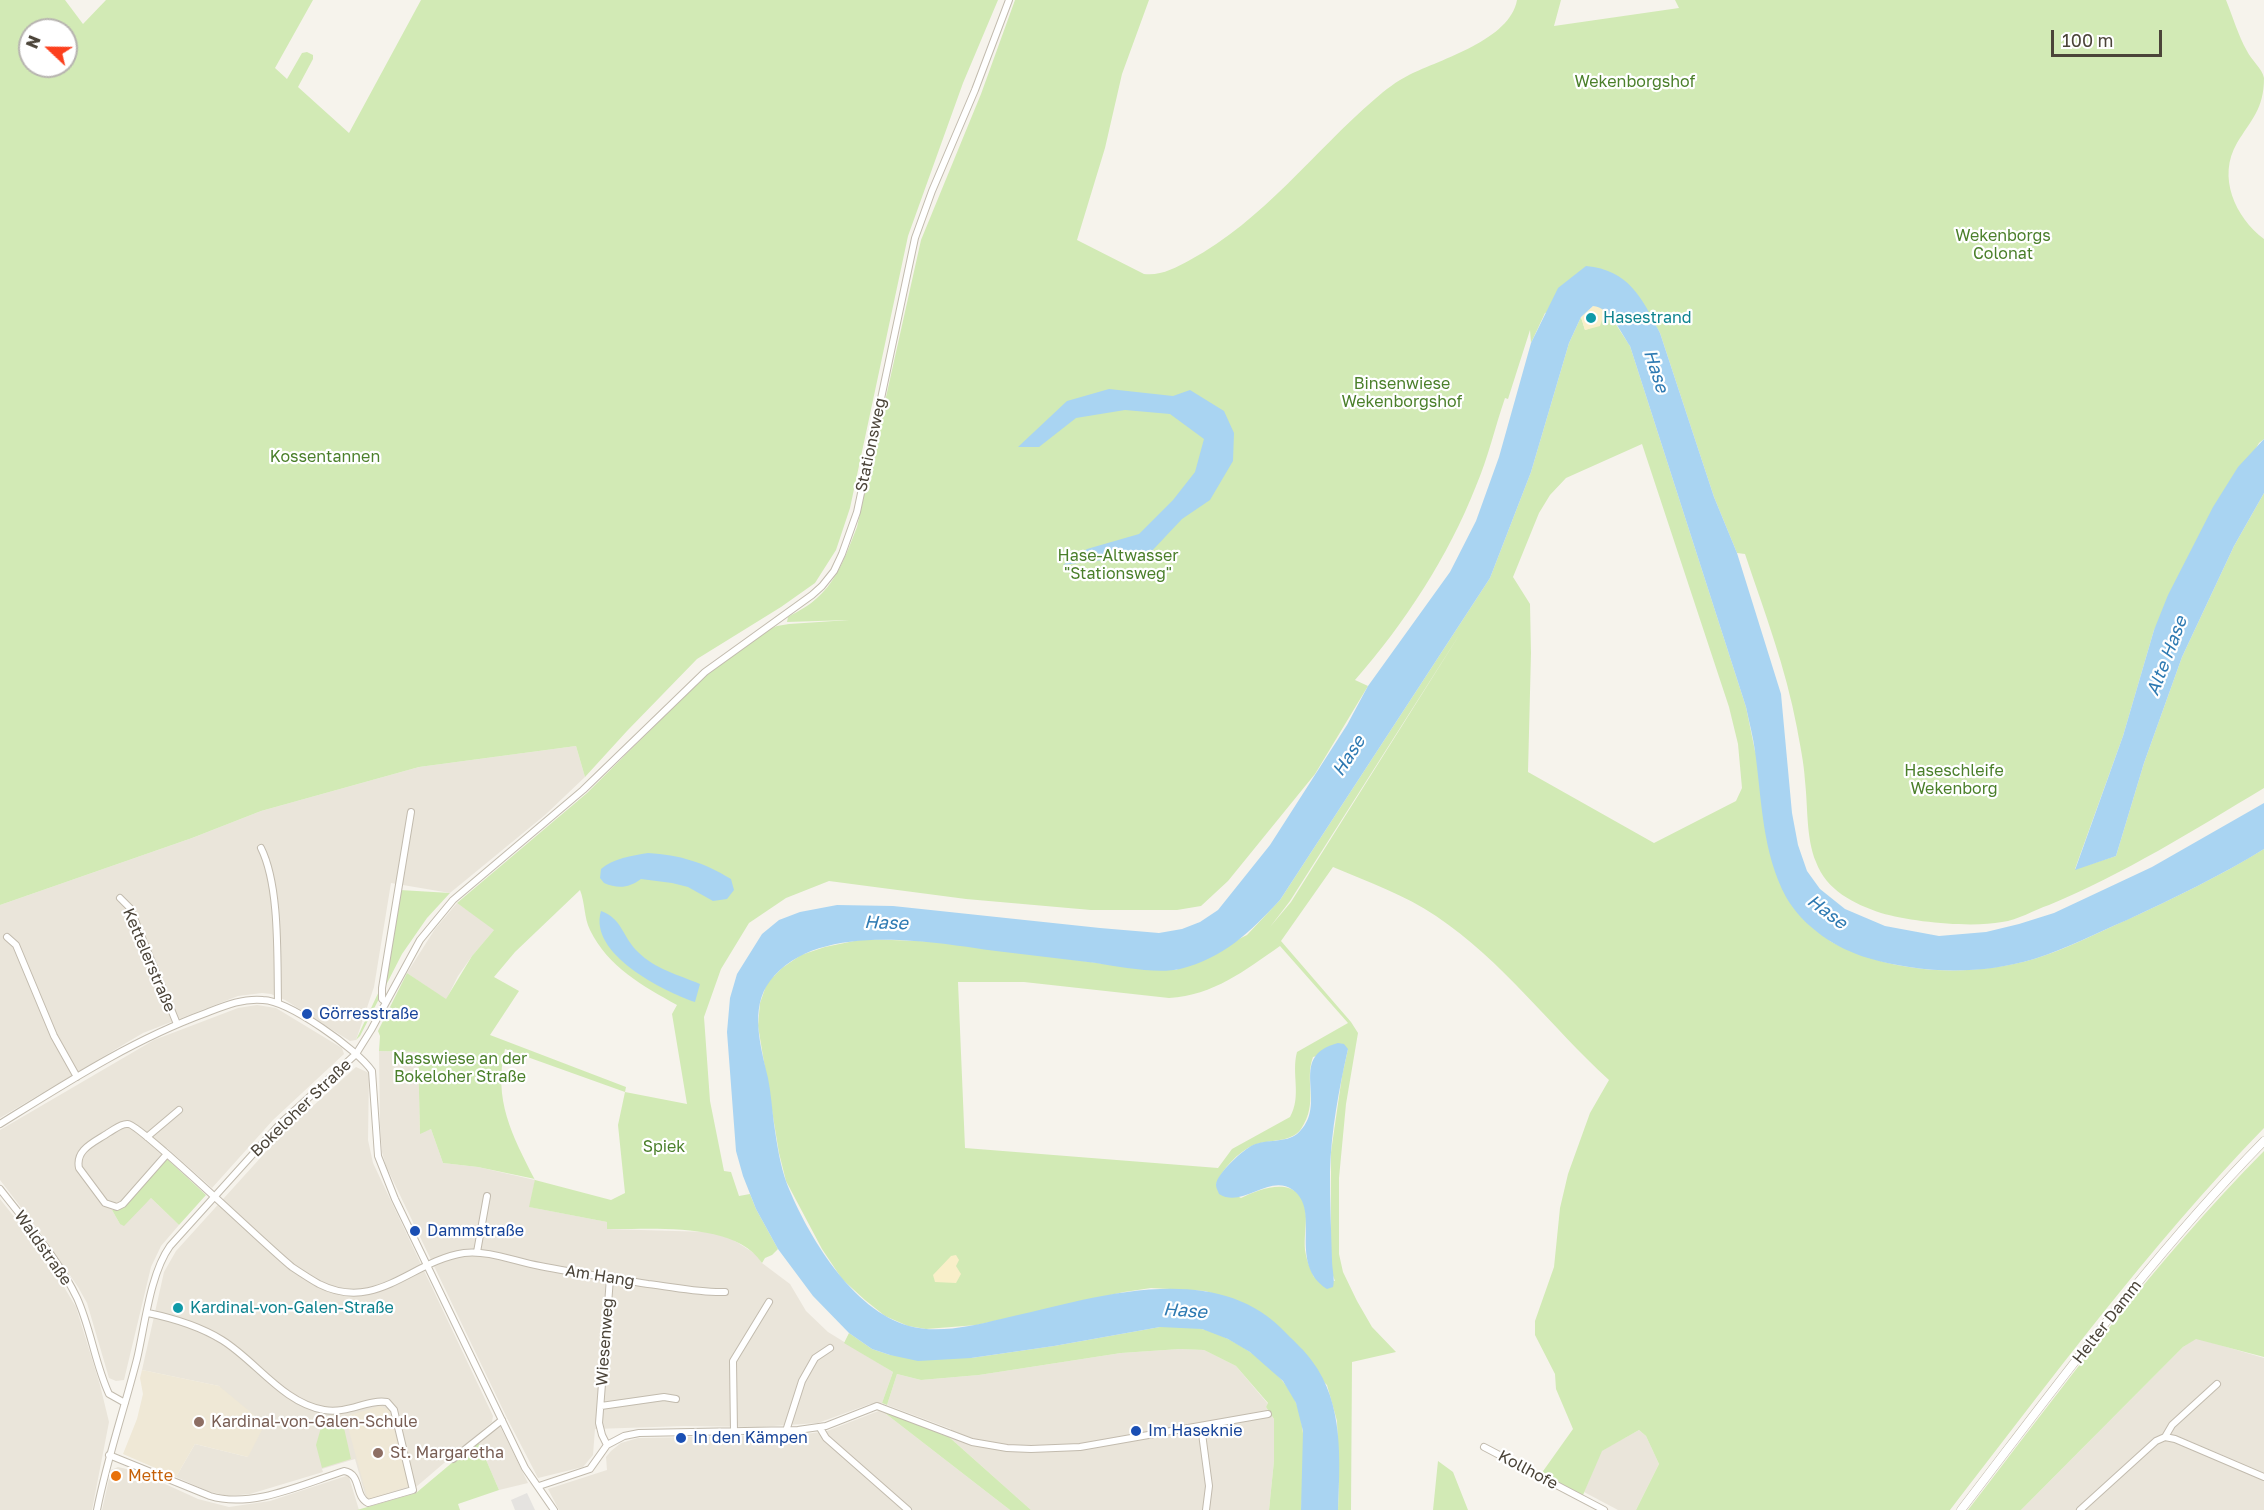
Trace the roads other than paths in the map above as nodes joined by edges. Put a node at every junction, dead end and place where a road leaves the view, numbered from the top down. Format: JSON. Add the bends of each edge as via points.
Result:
{"nodes":[{"id":1,"x":1009,"y":0,"type":"edge"},
{"id":2,"x":583,"y":790,"type":"joint"},
{"id":3,"x":411,"y":812,"type":"dead end"},
{"id":4,"x":261,"y":848,"type":"dead end"},
{"id":5,"x":120,"y":898,"type":"dead end"},
{"id":6,"x":7,"y":937,"type":"dead end"},
{"id":7,"x":278,"y":1002,"type":"junction"},
{"id":8,"x":386,"y":1002,"type":"junction"},
{"id":9,"x":177,"y":1024,"type":"junction"},
{"id":10,"x":356,"y":1054,"type":"junction"},
{"id":11,"x":77,"y":1077,"type":"junction"},
{"id":12,"x":179,"y":1110,"type":"dead end"},
{"id":13,"x":0,"y":1124,"type":"edge"},
{"id":14,"x":147,"y":1137,"type":"junction"},
{"id":15,"x":2264,"y":1142,"type":"edge"},
{"id":16,"x":166,"y":1154,"type":"junction"},
{"id":17,"x":0,"y":1189,"type":"edge"},
{"id":18,"x":214,"y":1196,"type":"junction"},
{"id":19,"x":487,"y":1196,"type":"dead end"},
{"id":20,"x":477,"y":1252,"type":"junction"},
{"id":21,"x":427,"y":1266,"type":"junction"},
{"id":22,"x":610,"y":1278,"type":"junction"},
{"id":23,"x":725,"y":1292,"type":"dead end"},
{"id":24,"x":769,"y":1302,"type":"dead end"},
{"id":25,"x":148,"y":1313,"type":"junction"},
{"id":26,"x":830,"y":1348,"type":"dead end"},
{"id":27,"x":2217,"y":1384,"type":"dead end"},
{"id":28,"x":676,"y":1399,"type":"dead end"},
{"id":29,"x":124,"y":1403,"type":"junction"},
{"id":30,"x":601,"y":1406,"type":"junction"},
{"id":31,"x":1268,"y":1414,"type":"dead end"},
{"id":32,"x":502,"y":1420,"type":"junction"},
{"id":33,"x":1201,"y":1426,"type":"junction"},
{"id":34,"x":820,"y":1428,"type":"junction"},
{"id":35,"x":786,"y":1431,"type":"junction"},
{"id":36,"x":734,"y":1432,"type":"junction"},
{"id":37,"x":2165,"y":1437,"type":"junction"},
{"id":38,"x":607,"y":1445,"type":"junction"},
{"id":39,"x":1484,"y":1447,"type":"dead end"},
{"id":40,"x":109,"y":1455,"type":"junction"},
{"id":41,"x":453,"y":1459,"type":"dead end"},
{"id":42,"x":2264,"y":1477,"type":"edge"},
{"id":43,"x":538,"y":1486,"type":"junction"},
{"id":44,"x":97,"y":1510,"type":"edge"},
{"id":45,"x":554,"y":1510,"type":"edge"},
{"id":46,"x":908,"y":1510,"type":"edge"},
{"id":47,"x":1206,"y":1510,"type":"edge"},
{"id":48,"x":1604,"y":1510,"type":"edge"},
{"id":49,"x":1960,"y":1510,"type":"edge"},
{"id":50,"x":2079,"y":1510,"type":"edge"}],
"edges":[{"from":1,"to":2,"type":"street","name":"Stationsweg","via":[[915,238],[857,512],[834,571],[812,595],[705,672]]},
{"from":2,"to":8,"type":"street","name":"Bokeloher Straße","via":[[453,900],[420,940]]},
{"from":3,"to":8,"type":"street","via":[[382,988],[382,999]]},
{"from":4,"to":7,"type":"street","via":[[268,862],[273,895]]},
{"from":5,"to":9,"type":"street","name":"Kettelerstraße","via":[[130,908]]},
{"from":6,"to":11,"type":"street","via":[[16,945],[54,1036]]},
{"from":7,"to":9,"type":"street","via":[[245,1000]]},
{"from":7,"to":10,"type":"street"},
{"from":8,"to":10,"type":"street","name":"Bokeloher Straße"},
{"from":9,"to":11,"type":"street"},
{"from":10,"to":18,"type":"street","name":"Bokeloher Straße","via":[[280,1124]]},
{"from":10,"to":21,"type":"street","via":[[372,1071],[375,1138],[381,1168]]},
{"from":11,"to":13,"type":"street"},
{"from":12,"to":14,"type":"street"},
{"from":14,"to":16,"type":"street","name":"Am Hang"},
{"from":14,"to":16,"type":"street","name":"Am Hang","via":[[128,1124],[118,1126],[78,1156],[78,1168],[105,1203],[123,1204]]},
{"from":15,"to":49,"type":"street","name":"Helter Damm","via":[[2207,1201],[2129,1293]]},
{"from":16,"to":18,"type":"street","name":"Am Hang"},
{"from":17,"to":29,"type":"street","name":"Waldstraße","via":[[42,1242],[77,1297],[109,1394]]},
{"from":18,"to":21,"type":"street","name":"Am Hang","via":[[292,1266],[336,1290],[370,1292]]},
{"from":18,"to":25,"type":"street","name":"Bokeloher Straße","via":[[164,1253]]},
{"from":19,"to":20,"type":"street"},
{"from":20,"to":21,"type":"street","name":"Am Hang"},
{"from":20,"to":22,"type":"street","name":"Am Hang"},
{"from":21,"to":32,"type":"street"},
{"from":22,"to":23,"type":"street","name":"Am Hang"},
{"from":22,"to":30,"type":"street","name":"Wiesenweg"},
{"from":24,"to":36,"type":"street","via":[[733,1361]]},
{"from":25,"to":29,"type":"street","name":"Bokeloher Straße"},
{"from":25,"to":40,"type":"street","via":[[221,1339],[287,1393],[310,1406],[340,1411],[387,1402],[394,1410],[413,1490],[368,1503],[361,1498],[355,1477],[344,1471],[236,1501],[210,1496]]},
{"from":26,"to":35,"type":"street","via":[[814,1358],[802,1380]]},
{"from":27,"to":37,"type":"street","via":[[2172,1425]]},
{"from":28,"to":30,"type":"street","name":"Wiesenweg","via":[[663,1397]]},
{"from":29,"to":40,"type":"street","name":"Bokeloher Straße"},
{"from":30,"to":38,"type":"street","name":"Wiesenweg","via":[[599,1423]]},
{"from":31,"to":33,"type":"street"},
{"from":32,"to":41,"type":"street"},
{"from":32,"to":43,"type":"street"},
{"from":33,"to":34,"type":"street","via":[[1080,1446],[1031,1449],[972,1442],[877,1406]]},
{"from":33,"to":47,"type":"street","via":[[1209,1486]]},
{"from":34,"to":35,"type":"street"},
{"from":34,"to":46,"type":"street","via":[[826,1438]]},
{"from":35,"to":36,"type":"street"},
{"from":36,"to":38,"type":"street","via":[[639,1433]]},
{"from":37,"to":42,"type":"street"},
{"from":37,"to":50,"type":"street"},
{"from":38,"to":43,"type":"street","via":[[590,1469]]},
{"from":39,"to":48,"type":"street","name":"Kollhofe"},
{"from":40,"to":44,"type":"street","name":"Bokeloher Straße"},
{"from":43,"to":45,"type":"street"}]}
